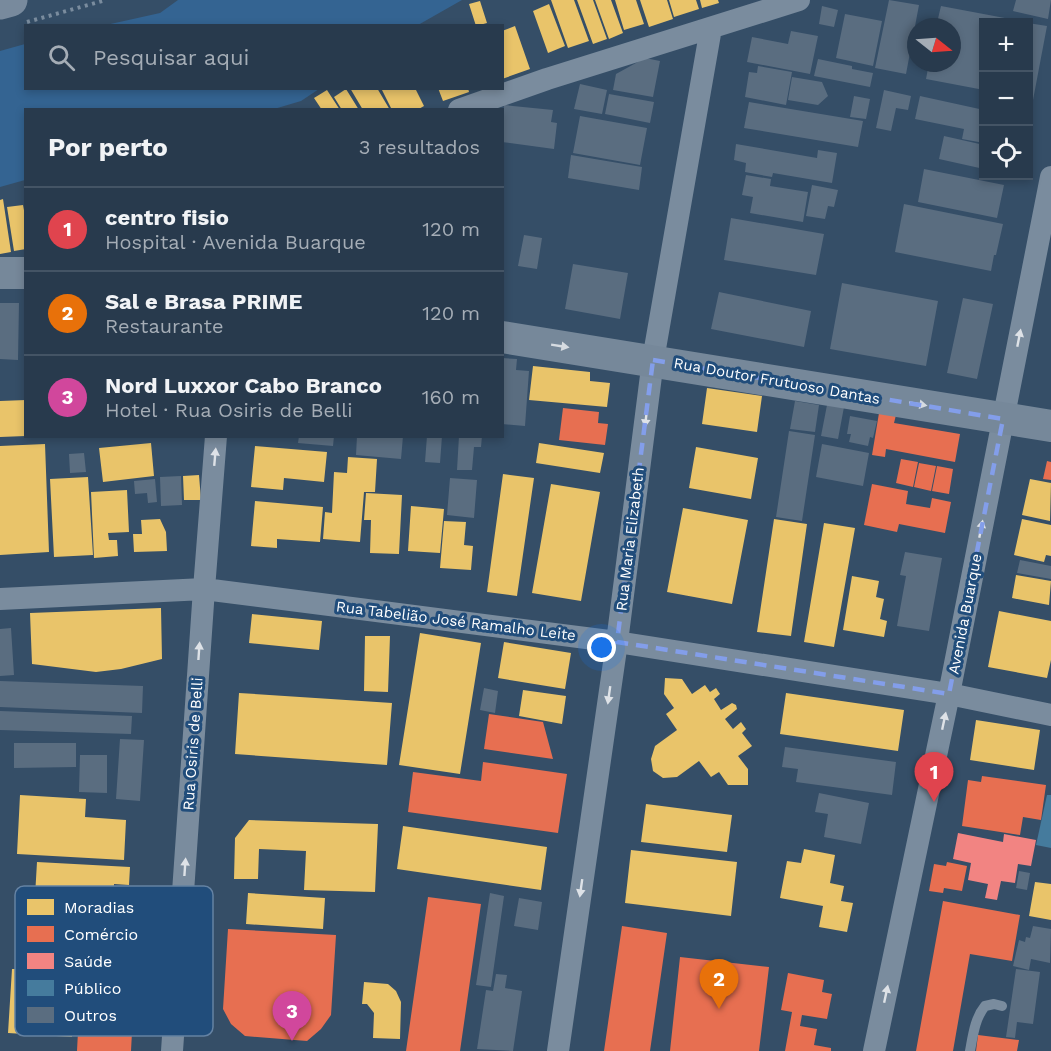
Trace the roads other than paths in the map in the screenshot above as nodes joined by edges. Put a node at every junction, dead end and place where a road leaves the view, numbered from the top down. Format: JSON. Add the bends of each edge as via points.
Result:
{"nodes":[{"id":1,"x":799,"y":0,"type":"edge"},
{"id":2,"x":711,"y":27,"type":"junction"},
{"id":3,"x":465,"y":108,"type":"edge"},
{"id":4,"x":1051,"y":177,"type":"edge"},
{"id":5,"x":0,"y":273,"type":"edge"},
{"id":6,"x":24,"y":273,"type":"edge"},
{"id":7,"x":504,"y":337,"type":"edge"},
{"id":8,"x":653,"y":360,"type":"junction"},
{"id":9,"x":1003,"y":419,"type":"junction"},
{"id":10,"x":1051,"y":426,"type":"edge"},
{"id":11,"x":216,"y":438,"type":"edge"},
{"id":12,"x":204,"y":589,"type":"junction"},
{"id":13,"x":0,"y":599,"type":"edge"},
{"id":14,"x":617,"y":642,"type":"junction"},
{"id":15,"x":950,"y":694,"type":"junction"},
{"id":16,"x":1051,"y":715,"type":"edge"},
{"id":17,"x":183,"y":886,"type":"edge"},
{"id":18,"x":1002,"y":1006,"type":"dead end"},
{"id":19,"x":173,"y":1036,"type":"edge"},
{"id":20,"x":172,"y":1051,"type":"edge"},
{"id":21,"x":558,"y":1051,"type":"edge"},
{"id":22,"x":874,"y":1051,"type":"edge"},
{"id":23,"x":970,"y":1051,"type":"edge"}],
"edges":[{"from":1,"to":2,"type":"street"},
{"from":2,"to":3,"type":"street"},
{"from":2,"to":8,"type":"street","name":"Rua Maria Elizabeth"},
{"from":9,"to":4,"type":"street","name":"Avenida Buarque","one_way":true},
{"from":5,"to":6,"type":"main road"},
{"from":7,"to":8,"type":"main road","name":"Rua Doutor Frutuoso Dantas","one_way":true},
{"from":8,"to":9,"type":"main road","name":"Rua Doutor Frutuoso Dantas","one_way":true},
{"from":8,"to":14,"type":"street","name":"Rua Maria Elizabeth","one_way":true},
{"from":9,"to":10,"type":"main road","name":"Rua Doutor Frutuoso Dantas"},
{"from":15,"to":9,"type":"street","name":"Avenida Buarque","one_way":true},
{"from":12,"to":11,"type":"street","name":"Rua Osiris de Belli","one_way":true},
{"from":12,"to":13,"type":"street","name":"Rua Tabelião José Ramalho Leite"},
{"from":12,"to":14,"type":"street","name":"Rua Tabelião José Ramalho Leite"},
{"from":17,"to":12,"type":"street","name":"Rua Osiris de Belli","one_way":true},
{"from":14,"to":15,"type":"street","name":"Rua Tabelião José Ramalho Leite"},
{"from":14,"to":21,"type":"street","name":"Rua Maria Elizabeth","one_way":true},
{"from":15,"to":16,"type":"street","name":"Rua Tabelião José Ramalho Leite"},
{"from":22,"to":15,"type":"street","name":"Avenida Buarque","one_way":true},
{"from":18,"to":23,"type":"lane","via":[[985,1006],[981,1011]]},
{"from":20,"to":19,"type":"street","name":"Rua Osiris de Belli","one_way":true}]}
